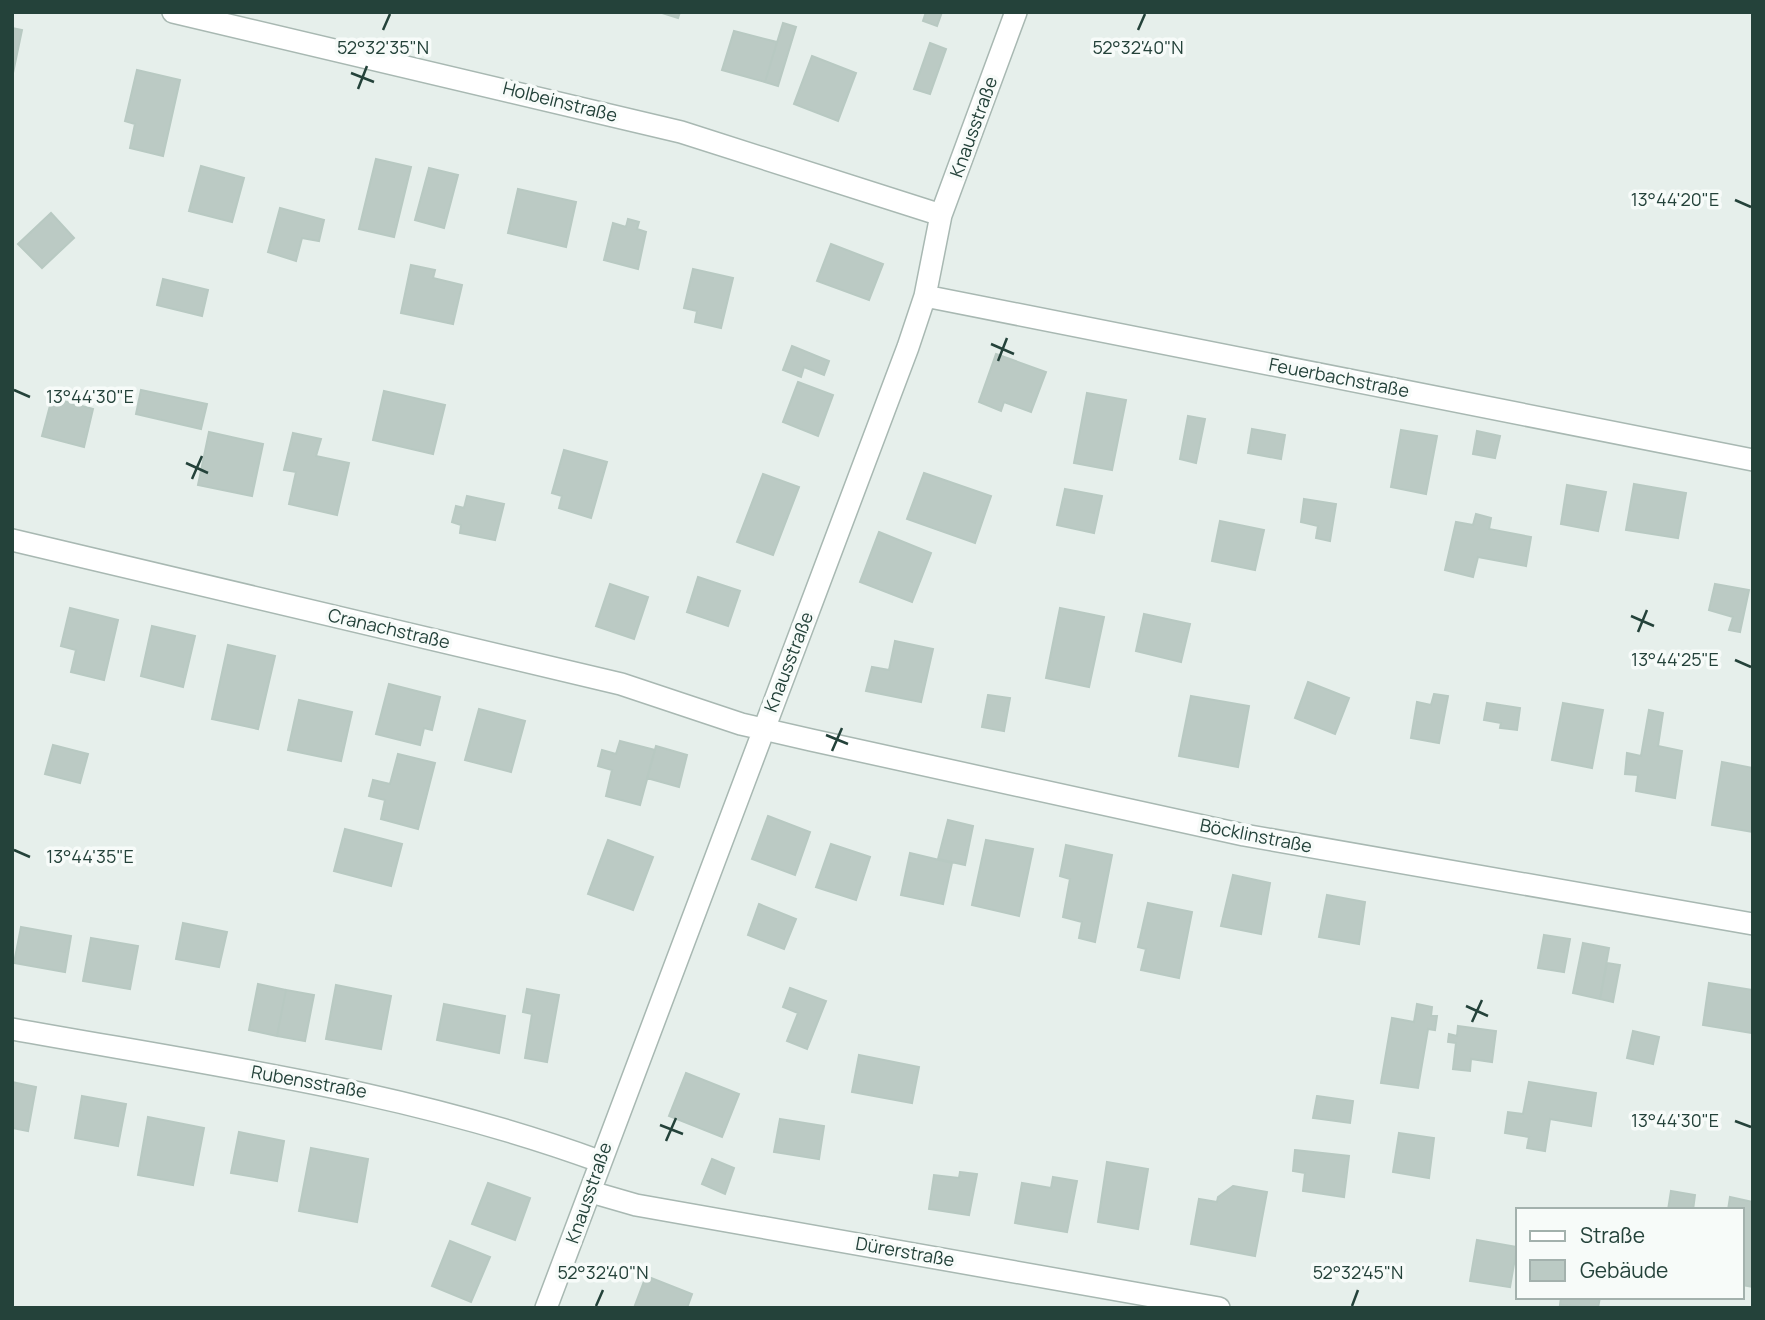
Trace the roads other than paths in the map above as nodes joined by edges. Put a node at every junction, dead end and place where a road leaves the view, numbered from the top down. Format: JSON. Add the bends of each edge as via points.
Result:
{"nodes":[{"id":1,"x":173,"y":12,"type":"edge"},
{"id":2,"x":1016,"y":12,"type":"edge"},
{"id":3,"x":941,"y":215,"type":"junction"},
{"id":4,"x":925,"y":296,"type":"junction"},
{"id":5,"x":1753,"y":460,"type":"edge"},
{"id":6,"x":12,"y":540,"type":"edge"},
{"id":7,"x":764,"y":730,"type":"junction"},
{"id":8,"x":1753,"y":924,"type":"edge"},
{"id":9,"x":12,"y":1029,"type":"edge"},
{"id":10,"x":599,"y":1161,"type":"junction"},
{"id":11,"x":591,"y":1192,"type":"junction"},
{"id":12,"x":546,"y":1308,"type":"edge"},
{"id":13,"x":1219,"y":1308,"type":"edge"}],
"edges":[{"from":1,"to":3,"type":"street","name":"Holbeinstraße","via":[[681,132]]},
{"from":2,"to":3,"type":"street","name":"Knausstraße"},
{"from":3,"to":4,"type":"street","name":"Knausstraße"},
{"from":4,"to":5,"type":"street","name":"Feuerbachstraße"},
{"from":4,"to":7,"type":"street","name":"Knausstraße"},
{"from":6,"to":7,"type":"street","name":"Cranachstraße","via":[[621,684]]},
{"from":7,"to":8,"type":"street","name":"Böcklinstraße","via":[[1244,835]]},
{"from":7,"to":10,"type":"street","name":"Knausstraße"},
{"from":9,"to":10,"type":"street","name":"Rubensstraße","via":[[378,1095],[478,1120]]},
{"from":10,"to":11,"type":"street","name":"Knausstraße"},
{"from":11,"to":12,"type":"street","name":"Knausstraße"},
{"from":11,"to":13,"type":"street","name":"Dürerstraße","via":[[636,1205]]}]}
